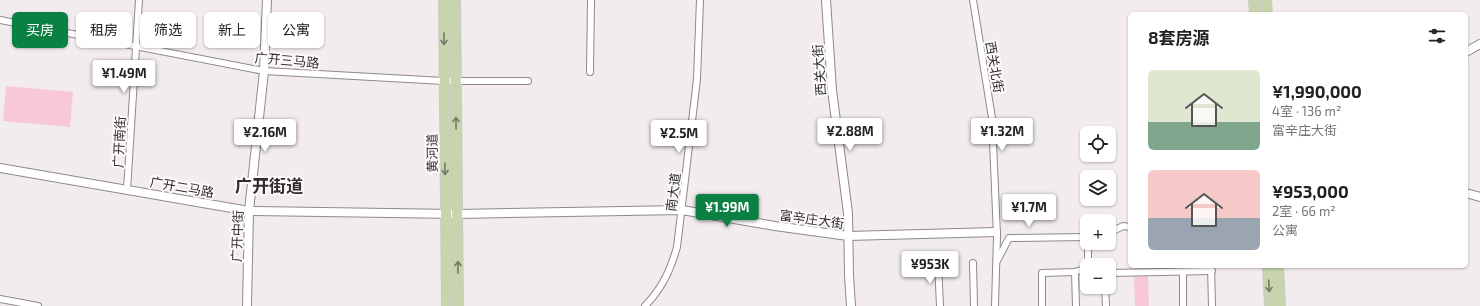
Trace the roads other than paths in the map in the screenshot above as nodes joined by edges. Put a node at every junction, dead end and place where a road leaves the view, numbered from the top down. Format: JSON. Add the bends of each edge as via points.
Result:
{"nodes":[{"id":1,"x":139,"y":0,"type":"edge"},
{"id":2,"x":268,"y":0,"type":"edge"},
{"id":3,"x":444,"y":0,"type":"edge"},
{"id":4,"x":455,"y":0,"type":"edge"},
{"id":5,"x":591,"y":0,"type":"edge"},
{"id":6,"x":700,"y":0,"type":"edge"},
{"id":7,"x":826,"y":0,"type":"edge"},
{"id":8,"x":973,"y":0,"type":"edge"},
{"id":9,"x":1254,"y":0,"type":"edge"},
{"id":10,"x":1266,"y":0,"type":"edge"},
{"id":11,"x":1255,"y":12,"type":"edge"},
{"id":12,"x":1267,"y":12,"type":"edge"},
{"id":13,"x":0,"y":20,"type":"edge"},
{"id":14,"x":1480,"y":44,"type":"edge"},
{"id":15,"x":136,"y":45,"type":"junction"},
{"id":16,"x":1468,"y":51,"type":"edge"},
{"id":17,"x":264,"y":71,"type":"junction"},
{"id":18,"x":590,"y":72,"type":"dead end"},
{"id":19,"x":444,"y":81,"type":"junction"},
{"id":20,"x":455,"y":81,"type":"junction"},
{"id":21,"x":528,"y":81,"type":"dead end"},
{"id":22,"x":0,"y":168,"type":"edge"},
{"id":23,"x":127,"y":190,"type":"junction"},
{"id":24,"x":1468,"y":194,"type":"edge"},
{"id":25,"x":1480,"y":197,"type":"edge"},
{"id":26,"x":682,"y":210,"type":"junction"},
{"id":27,"x":249,"y":211,"type":"junction"},
{"id":28,"x":446,"y":214,"type":"junction"},
{"id":29,"x":457,"y":214,"type":"junction"},
{"id":30,"x":1128,"y":227,"type":"edge"},
{"id":31,"x":1116,"y":230,"type":"edge"},
{"id":32,"x":996,"y":232,"type":"junction"},
{"id":33,"x":848,"y":236,"type":"junction"},
{"id":34,"x":1080,"y":237,"type":"edge"},
{"id":35,"x":938,"y":263,"type":"dead end"},
{"id":36,"x":972,"y":263,"type":"dead end"},
{"id":37,"x":996,"y":263,"type":"junction"},
{"id":38,"x":1268,"y":268,"type":"edge"},
{"id":39,"x":1278,"y":268,"type":"edge"},
{"id":40,"x":1212,"y":269,"type":"edge"},
{"id":41,"x":1080,"y":270,"type":"edge"},
{"id":42,"x":1075,"y":272,"type":"junction"},
{"id":43,"x":1182,"y":272,"type":"junction"},
{"id":44,"x":1116,"y":273,"type":"edge"},
{"id":45,"x":1105,"y":294,"type":"edge"},
{"id":46,"x":0,"y":299,"type":"edge"},
{"id":47,"x":38,"y":306,"type":"edge"},
{"id":48,"x":247,"y":306,"type":"edge"},
{"id":49,"x":447,"y":306,"type":"edge"},
{"id":50,"x":458,"y":306,"type":"edge"},
{"id":51,"x":645,"y":306,"type":"edge"},
{"id":52,"x":851,"y":306,"type":"edge"},
{"id":53,"x":940,"y":306,"type":"edge"},
{"id":54,"x":974,"y":306,"type":"edge"},
{"id":55,"x":994,"y":306,"type":"edge"},
{"id":56,"x":1042,"y":306,"type":"edge"},
{"id":57,"x":1076,"y":306,"type":"edge"},
{"id":58,"x":1106,"y":306,"type":"edge"},
{"id":59,"x":1183,"y":306,"type":"edge"},
{"id":60,"x":1212,"y":306,"type":"edge"},
{"id":61,"x":1270,"y":306,"type":"edge"},
{"id":62,"x":1280,"y":306,"type":"edge"}],
"edges":[{"from":1,"to":15,"type":"street","name":"广开南街"},
{"from":2,"to":17,"type":"street","name":"广开中街"},
{"from":3,"to":19,"type":"main road","name":"黄河道","one_way":true},
{"from":4,"to":20,"type":"main road","name":"黄河道"},
{"from":5,"to":18,"type":"street"},
{"from":6,"to":26,"type":"street","name":"南大道","via":[[697,79]]},
{"from":7,"to":33,"type":"street","name":"西关大街","via":[[832,90],[848,213]]},
{"from":8,"to":32,"type":"street","name":"西关北街","via":[[992,118]]},
{"from":9,"to":11,"type":"main road"},
{"from":10,"to":12,"type":"main road"},
{"from":13,"to":15,"type":"street","name":"广开三马路"},
{"from":14,"to":16,"type":"street"},
{"from":15,"to":17,"type":"street","name":"广开三马路"},
{"from":15,"to":23,"type":"street","name":"广开南街"},
{"from":17,"to":19,"type":"street","name":"广开三马路"},
{"from":17,"to":27,"type":"street","name":"广开中街"},
{"from":19,"to":20,"type":"street","name":"广开三马路"},
{"from":19,"to":28,"type":"main road","name":"黄河道","one_way":true},
{"from":20,"to":21,"type":"street","name":"广开三马路"},
{"from":29,"to":20,"type":"main road","name":"黄河道","one_way":true},
{"from":22,"to":23,"type":"street","name":"广开二马路"},
{"from":23,"to":27,"type":"street","name":"广开二马路"},
{"from":24,"to":25,"type":"street"},
{"from":26,"to":29,"type":"street","name":"富辛庄大街"},
{"from":26,"to":33,"type":"street","name":"富辛庄大街"},
{"from":26,"to":51,"type":"street","name":"南大道","via":[[672,264],[664,282]]},
{"from":27,"to":28,"type":"street","name":"广开二马路"},
{"from":27,"to":48,"type":"street","name":"广开中街"},
{"from":28,"to":29,"type":"street","name":"广开二马路"},
{"from":28,"to":49,"type":"main road","name":"黄河道"},
{"from":50,"to":29,"type":"main road","name":"黄河道","one_way":true},
{"from":30,"to":31,"type":"street"},
{"from":32,"to":33,"type":"street","name":"富辛庄大街"},
{"from":32,"to":37,"type":"street","name":"西关北街"},
{"from":33,"to":52,"type":"street","name":"西关大街"},
{"from":34,"to":37,"type":"street","via":[[1009,238]]},
{"from":35,"to":53,"type":"street"},
{"from":36,"to":54,"type":"street"},
{"from":37,"to":55,"type":"street","name":"西关北街"},
{"from":38,"to":61,"type":"main road","one_way":true},
{"from":39,"to":62,"type":"main road"},
{"from":40,"to":43,"type":"street"},
{"from":40,"to":60,"type":"street"},
{"from":41,"to":42,"type":"street"},
{"from":42,"to":56,"type":"street","via":[[1042,273]]},
{"from":42,"to":57,"type":"street"},
{"from":43,"to":44,"type":"street"},
{"from":43,"to":59,"type":"street"},
{"from":45,"to":58,"type":"street"},
{"from":46,"to":47,"type":"street"}]}
